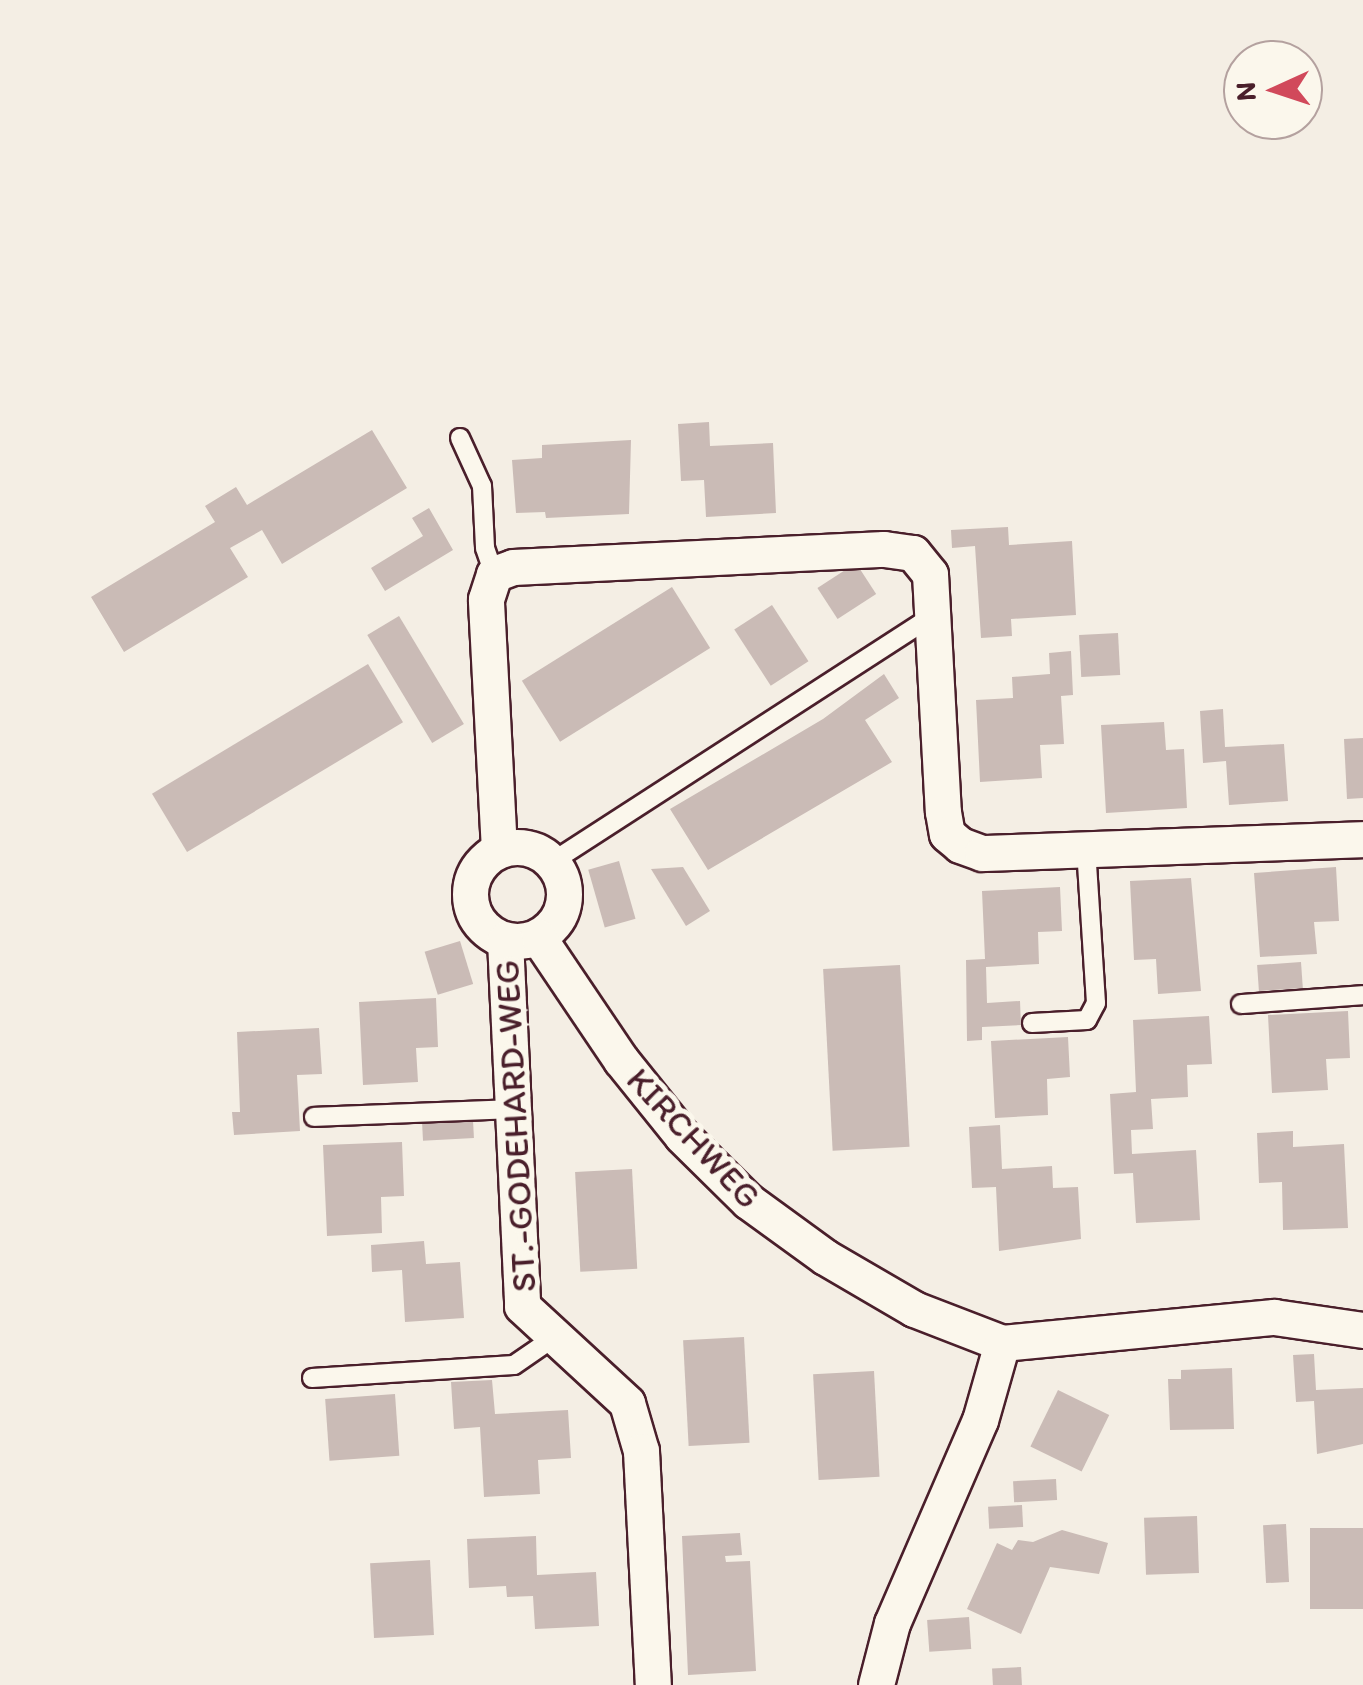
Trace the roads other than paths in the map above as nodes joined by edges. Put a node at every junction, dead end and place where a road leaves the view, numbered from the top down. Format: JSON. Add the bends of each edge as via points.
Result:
{"nodes":[{"id":1,"x":460,"y":438,"type":"dead end"},
{"id":2,"x":494,"y":574,"type":"junction"},
{"id":3,"x":937,"y":612,"type":"junction"},
{"id":4,"x":1363,"y":839,"type":"edge"},
{"id":5,"x":1086,"y":848,"type":"junction"},
{"id":6,"x":499,"y":850,"type":"junction"},
{"id":7,"x":552,"y":862,"type":"junction"},
{"id":8,"x":521,"y":939,"type":"junction"},
{"id":9,"x":1363,"y":995,"type":"edge"},
{"id":10,"x":1241,"y":1004,"type":"dead end"},
{"id":11,"x":1032,"y":1023,"type":"dead end"},
{"id":12,"x":512,"y":1109,"type":"junction"},
{"id":13,"x":314,"y":1118,"type":"dead end"},
{"id":14,"x":1363,"y":1330,"type":"edge"},
{"id":15,"x":556,"y":1336,"type":"junction"},
{"id":16,"x":1002,"y":1343,"type":"junction"},
{"id":17,"x":312,"y":1378,"type":"dead end"},
{"id":18,"x":653,"y":1685,"type":"edge"},
{"id":19,"x":876,"y":1685,"type":"edge"}],
"edges":[{"from":1,"to":2,"type":"lane","via":[[482,486],[485,548]]},
{"from":2,"to":3,"type":"street","via":[[514,567],[884,548],[913,553],[930,574]]},
{"from":2,"to":6,"type":"street","via":[[486,599]]},
{"from":3,"to":5,"type":"street","via":[[947,834],[982,853]]},
{"from":3,"to":7,"type":"lane"},
{"from":4,"to":5,"type":"street"},
{"from":5,"to":11,"type":"lane","via":[[1096,1004],[1087,1020]]},
{"from":6,"to":7,"type":"street","via":[[518,846]]},
{"from":6,"to":8,"type":"street","via":[[477,868],[470,900],[476,918]]},
{"from":7,"to":8,"type":"street","via":[[565,894],[562,912]]},
{"from":8,"to":12,"type":"street","name":"ST.-GODEHARD-WEG"},
{"from":8,"to":16,"type":"street","name":"KIRCHWEG","via":[[682,1136],[748,1202],[914,1309]]},
{"from":9,"to":10,"type":"lane"},
{"from":12,"to":13,"type":"lane"},
{"from":12,"to":15,"type":"street","name":"ST.-GODEHARD-WEG","via":[[522,1306]]},
{"from":14,"to":16,"type":"street","name":"KIRCHWEG","via":[[1274,1318]]},
{"from":15,"to":17,"type":"lane","via":[[514,1364]]},
{"from":15,"to":18,"type":"street","name":"ST.-GODEHARD-WEG","via":[[628,1404],[641,1451]]},
{"from":16,"to":19,"type":"street","via":[[980,1420],[892,1623]]}]}
